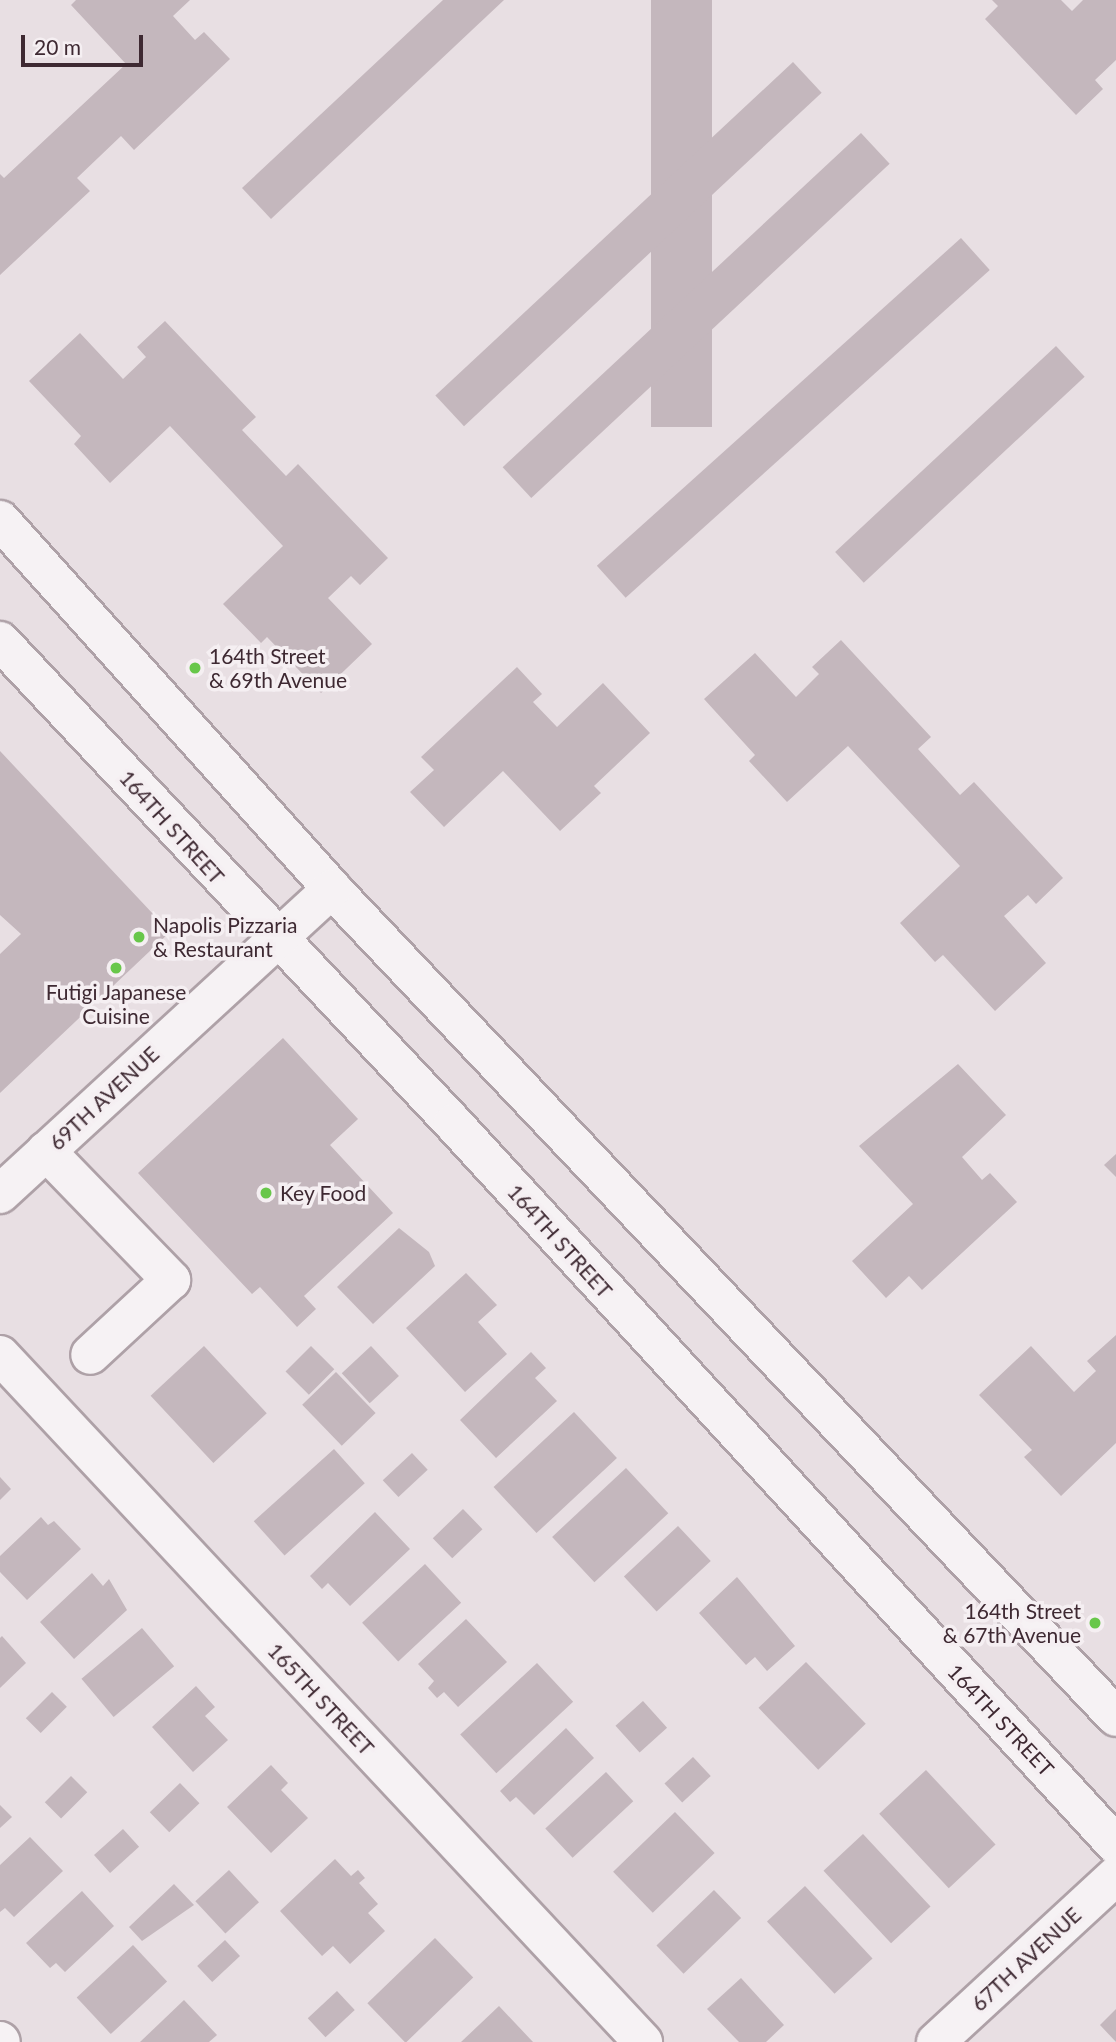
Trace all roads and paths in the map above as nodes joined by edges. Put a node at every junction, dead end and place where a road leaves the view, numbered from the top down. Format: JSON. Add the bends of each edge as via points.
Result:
{"nodes":[{"id":1,"x":0,"y":520,"type":"edge"},
{"id":2,"x":0,"y":641,"type":"edge"},
{"id":3,"x":332,"y":889,"type":"junction"},
{"id":4,"x":275,"y":941,"type":"junction"},
{"id":5,"x":46,"y":1151,"type":"junction"},
{"id":6,"x":0,"y":1194,"type":"edge"},
{"id":7,"x":0,"y":1355,"type":"edge"},
{"id":8,"x":90,"y":1355,"type":"dead end"},
{"id":9,"x":1116,"y":1717,"type":"edge"},
{"id":10,"x":1116,"y":1845,"type":"edge"},
{"id":11,"x":1116,"y":1876,"type":"edge"},
{"id":12,"x":643,"y":2042,"type":"edge"},
{"id":13,"x":936,"y":2042,"type":"edge"}],
"edges":[{"from":1,"to":3,"type":"street"},
{"from":2,"to":4,"type":"street","name":"164TH STREET"},
{"from":3,"to":4,"type":"street","name":"69TH AVENUE"},
{"from":3,"to":9,"type":"street"},
{"from":4,"to":5,"type":"street","name":"69TH AVENUE"},
{"from":4,"to":10,"type":"street","name":"164TH STREET","via":[[453,1123]]},
{"from":5,"to":6,"type":"street","name":"69TH AVENUE"},
{"from":5,"to":8,"type":"street","via":[[171,1280]]},
{"from":7,"to":12,"type":"street","name":"165TH STREET"},
{"from":11,"to":13,"type":"street","name":"67TH AVENUE"}]}
